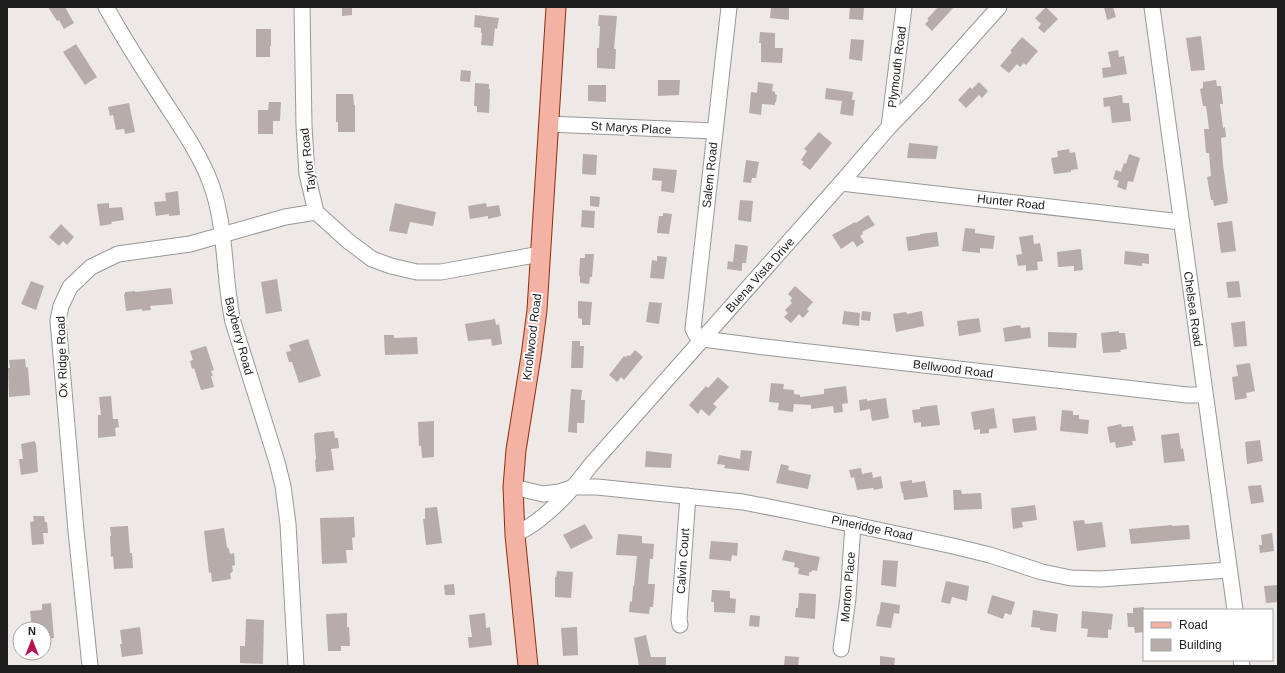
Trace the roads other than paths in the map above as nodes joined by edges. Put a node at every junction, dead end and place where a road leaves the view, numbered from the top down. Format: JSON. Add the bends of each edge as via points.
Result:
{"nodes":[{"id":1,"x":106,"y":7,"type":"edge"},
{"id":2,"x":302,"y":7,"type":"edge"},
{"id":3,"x":556,"y":7,"type":"edge"},
{"id":4,"x":729,"y":7,"type":"edge"},
{"id":5,"x":904,"y":7,"type":"edge"},
{"id":6,"x":999,"y":7,"type":"edge"},
{"id":7,"x":1152,"y":7,"type":"edge"},
{"id":8,"x":548,"y":124,"type":"junction"},
{"id":9,"x":889,"y":127,"type":"junction"},
{"id":10,"x":715,"y":131,"type":"junction"},
{"id":11,"x":841,"y":183,"type":"junction"},
{"id":12,"x":316,"y":212,"type":"junction"},
{"id":13,"x":1182,"y":222,"type":"junction"},
{"id":14,"x":222,"y":235,"type":"junction"},
{"id":15,"x":540,"y":254,"type":"junction"},
{"id":16,"x":703,"y":339,"type":"junction"},
{"id":17,"x":1204,"y":395,"type":"junction"},
{"id":18,"x":513,"y":487,"type":"junction"},
{"id":19,"x":574,"y":487,"type":"junction"},
{"id":20,"x":688,"y":496,"type":"junction"},
{"id":21,"x":853,"y":524,"type":"junction"},
{"id":22,"x":515,"y":535,"type":"junction"},
{"id":23,"x":1229,"y":570,"type":"junction"},
{"id":24,"x":1235,"y":609,"type":"edge"},
{"id":25,"x":680,"y":625,"type":"dead end"},
{"id":26,"x":841,"y":649,"type":"dead end"},
{"id":27,"x":90,"y":666,"type":"edge"},
{"id":28,"x":296,"y":666,"type":"edge"},
{"id":29,"x":528,"y":666,"type":"edge"}],
"edges":[{"from":1,"to":14,"type":"street","name":"Bayberry Road","via":[[199,158],[211,185]]},
{"from":2,"to":12,"type":"street","name":"Taylor Road","via":[[307,174]]},
{"from":3,"to":8,"type":"main road","name":"Knollwood Road"},
{"from":4,"to":10,"type":"street","name":"Salem Road"},
{"from":5,"to":9,"type":"street","name":"Plymouth Road"},
{"from":6,"to":9,"type":"street","name":"Buena Vista Drive"},
{"from":7,"to":13,"type":"street","name":"Chelsea Road"},
{"from":8,"to":10,"type":"street","name":"St Marys Place"},
{"from":8,"to":15,"type":"main road","name":"Knollwood Road"},
{"from":9,"to":11,"type":"street","name":"Buena Vista Drive"},
{"from":10,"to":16,"type":"street","name":"Salem Road","via":[[693,329],[696,335]]},
{"from":11,"to":13,"type":"street","name":"Hunter Road"},
{"from":11,"to":16,"type":"street","name":"Buena Vista Drive"},
{"from":12,"to":14,"type":"street","name":"Ox Ridge Road","via":[[285,217]]},
{"from":12,"to":15,"type":"street","via":[[372,259],[417,272],[440,272]]},
{"from":13,"to":17,"type":"street","name":"Chelsea Road"},
{"from":14,"to":27,"type":"street","name":"Ox Ridge Road","via":[[190,244],[118,254],[91,267],[70,286],[61,306],[58,320],[63,395]]},
{"from":14,"to":28,"type":"street","name":"Bayberry Road","via":[[233,322],[283,486],[288,524]]},
{"from":15,"to":18,"type":"main road","name":"Knollwood Road","via":[[531,356],[516,450]]},
{"from":16,"to":17,"type":"street","name":"Bellwood Road","via":[[1076,383]]},
{"from":16,"to":19,"type":"street","name":"Buena Vista Drive"},
{"from":17,"to":23,"type":"street","name":"Chelsea Road"},
{"from":18,"to":19,"type":"street","name":"Pineridge Road","via":[[543,494]]},
{"from":18,"to":22,"type":"main road","name":"Knollwood Road"},
{"from":19,"to":20,"type":"street","name":"Pineridge Road"},
{"from":19,"to":22,"type":"street","name":"Buena Vista Drive","via":[[540,519]]},
{"from":20,"to":21,"type":"street","name":"Pineridge Road","via":[[743,502]]},
{"from":20,"to":25,"type":"street","name":"Calvin Court"},
{"from":21,"to":23,"type":"street","name":"Pineridge Road","via":[[990,555],[1042,572],[1071,578],[1100,579]]},
{"from":21,"to":26,"type":"street","name":"Morton Place","via":[[848,598]]},
{"from":22,"to":29,"type":"main road","name":"Knollwood Road"},
{"from":23,"to":24,"type":"street","name":"Chelsea Road"}]}
